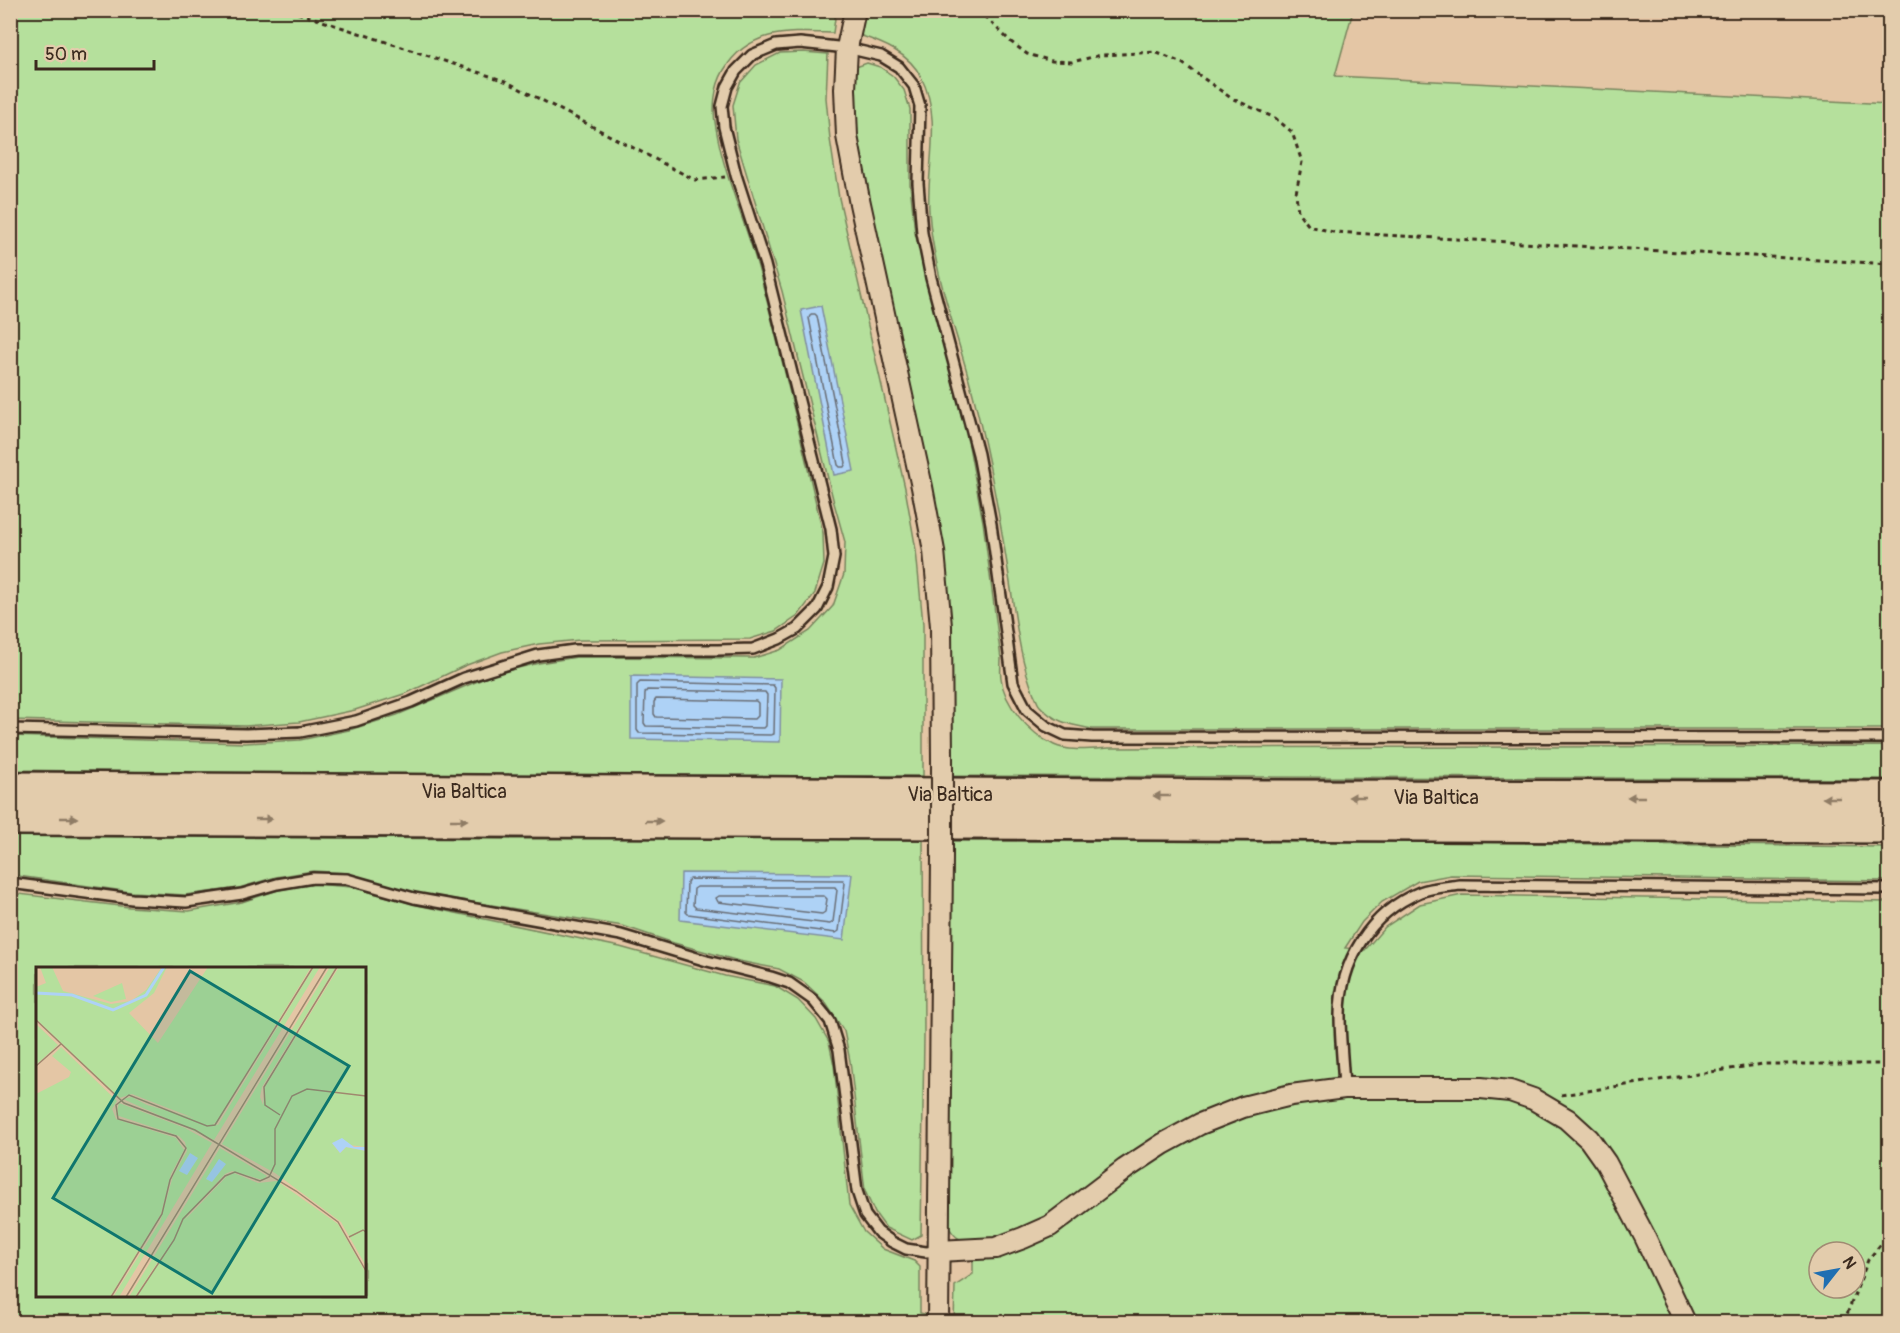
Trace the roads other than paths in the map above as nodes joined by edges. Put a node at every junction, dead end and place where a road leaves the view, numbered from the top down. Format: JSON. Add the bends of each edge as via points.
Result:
{"nodes":[{"id":1,"x":855,"y":10,"type":"edge"},
{"id":2,"x":847,"y":48,"type":"junction"},
{"id":3,"x":10,"y":729,"type":"edge"},
{"id":4,"x":1890,"y":738,"type":"edge"},
{"id":5,"x":10,"y":789,"type":"edge"},
{"id":6,"x":1890,"y":798,"type":"edge"},
{"id":7,"x":10,"y":818,"type":"edge"},
{"id":8,"x":1890,"y":826,"type":"edge"},
{"id":9,"x":10,"y":883,"type":"edge"},
{"id":10,"x":1890,"y":889,"type":"edge"},
{"id":11,"x":1344,"y":1088,"type":"junction"},
{"id":12,"x":938,"y":1251,"type":"junction"},
{"id":13,"x":938,"y":1323,"type":"edge"},
{"id":14,"x":1685,"y":1323,"type":"edge"}],
"edges":[{"from":1,"to":2,"type":"street"},
{"from":2,"to":3,"type":"lane","via":[[800,43],[776,45],[752,55],[736,71],[722,106],[736,175],[765,265],[831,529],[834,557],[828,587],[817,609],[797,628],[753,649],[538,655],[464,678],[356,721],[300,732]]},
{"from":2,"to":4,"type":"lane","via":[[881,56],[899,67],[914,86],[920,106],[918,183],[922,233],[978,453],[1013,683],[1028,710],[1046,726],[1065,735],[1092,737]]},
{"from":2,"to":12,"type":"street","bridge":true,"via":[[847,136],[922,487],[934,551],[941,626]]},
{"from":6,"to":5,"type":"highway","name":"Via Baltica","one_way":true},
{"from":7,"to":8,"type":"highway","name":"Via Baltica","one_way":true},
{"from":9,"to":12,"type":"lane","via":[[186,902],[313,878],[347,879],[414,898],[621,935],[789,983],[813,1000],[830,1021],[839,1050],[857,1191],[865,1215],[878,1232],[906,1249]]},
{"from":10,"to":11,"type":"lane","via":[[1460,885],[1422,891],[1392,907],[1368,929],[1351,959],[1340,1014]]},
{"from":11,"to":12,"type":"street","via":[[1243,1107],[1200,1124],[1125,1169],[1050,1226],[996,1248]]},
{"from":11,"to":14,"type":"street","via":[[1510,1091],[1567,1119],[1606,1163]]},
{"from":12,"to":13,"type":"street"}]}
